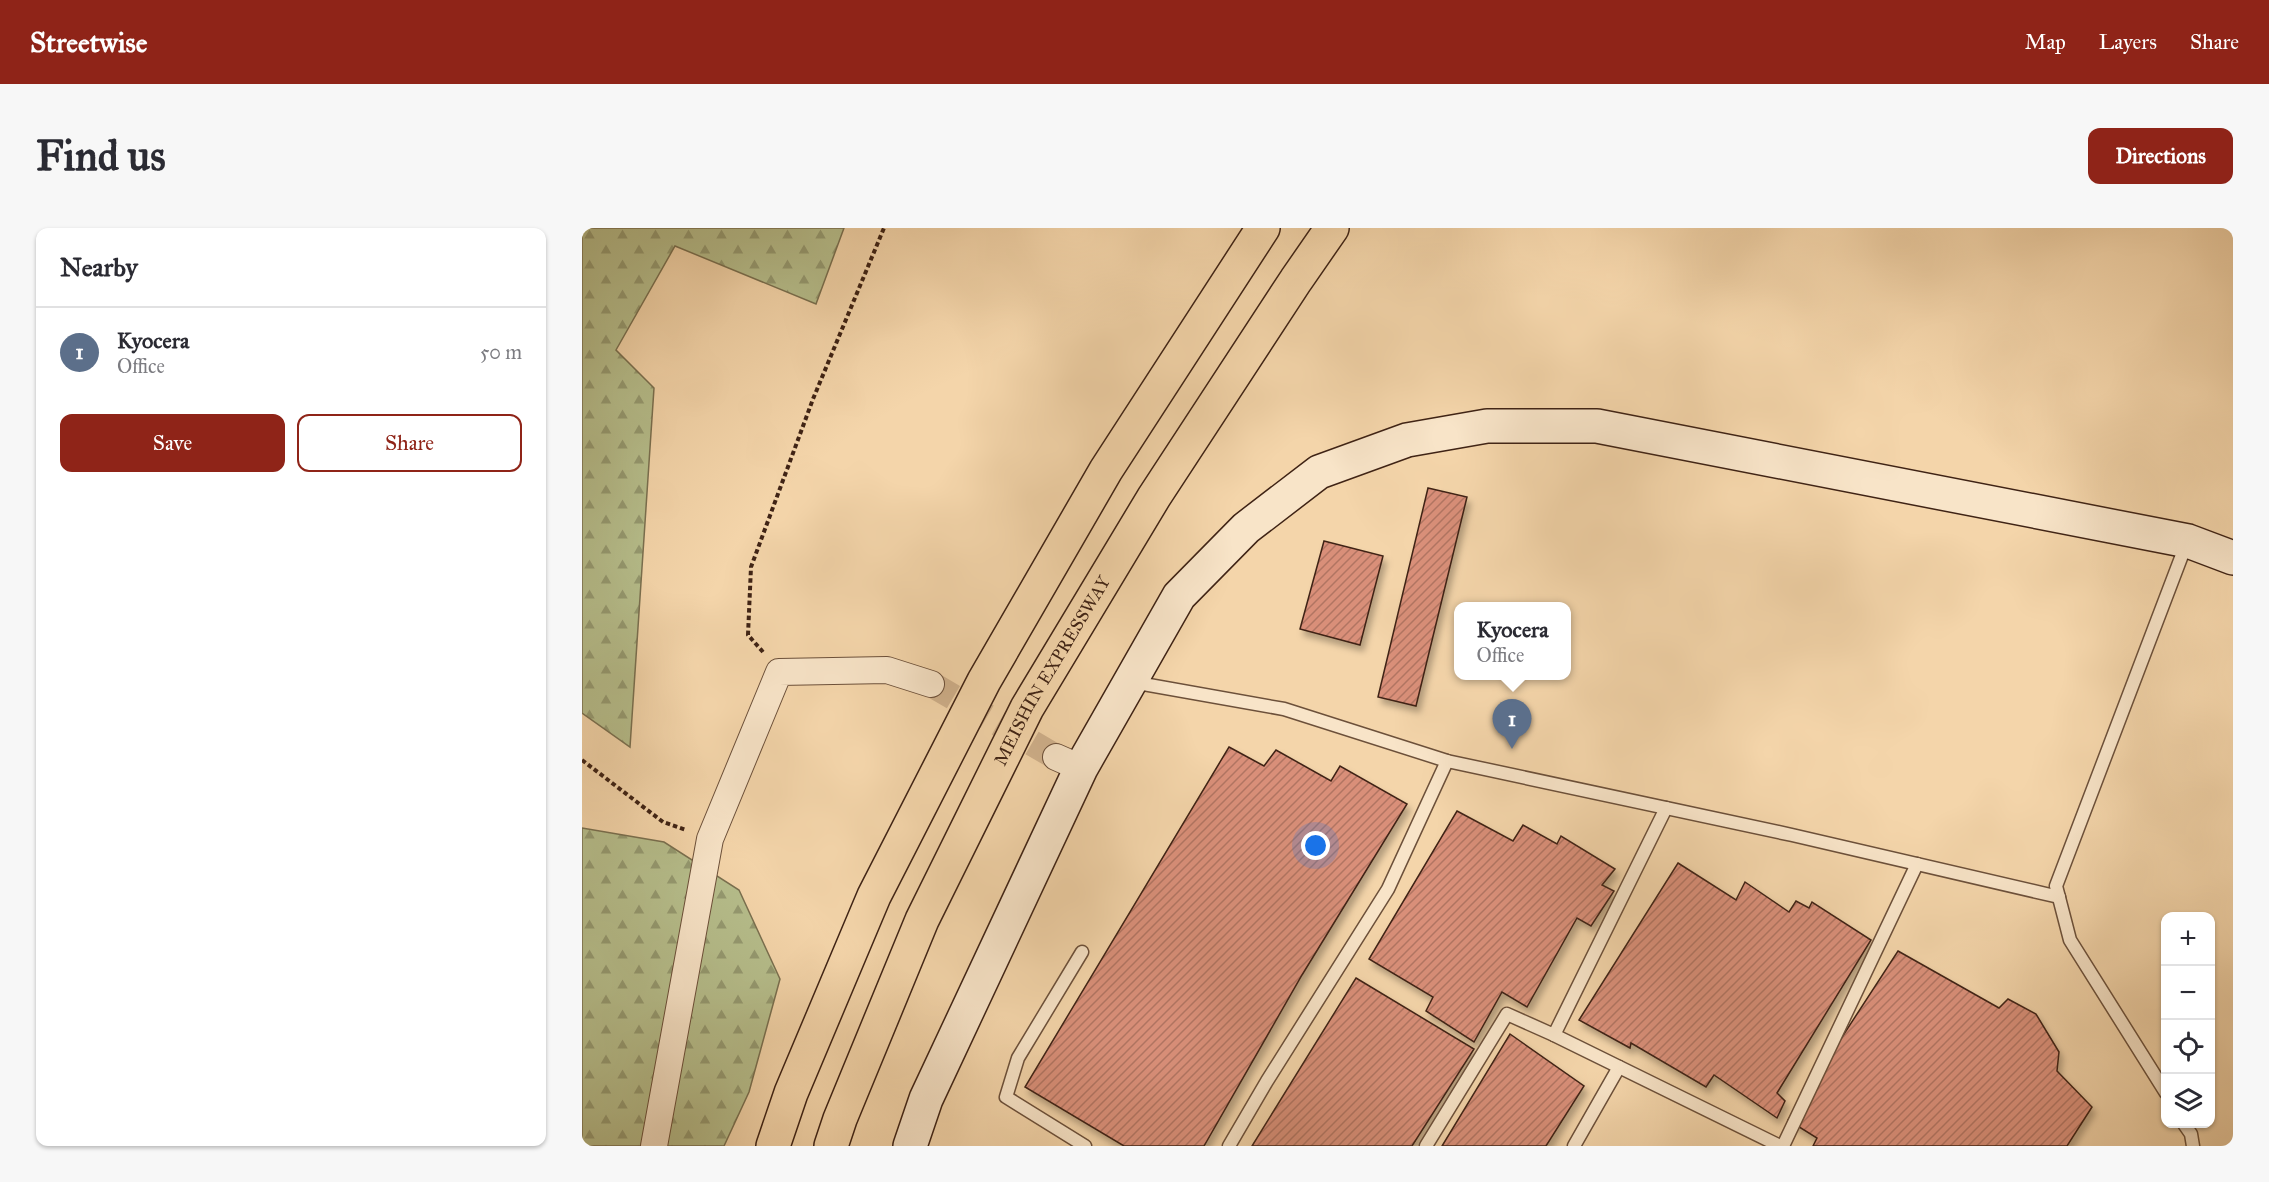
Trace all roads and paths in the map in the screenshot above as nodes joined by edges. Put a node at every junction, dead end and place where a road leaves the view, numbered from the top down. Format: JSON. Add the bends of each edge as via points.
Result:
{"nodes":[{"id":1,"x":884,"y":228,"type":"edge"},
{"id":2,"x":1263,"y":228,"type":"edge"},
{"id":3,"x":1332,"y":228,"type":"edge"},
{"id":4,"x":2188,"y":541,"type":"junction"},
{"id":5,"x":2233,"y":558,"type":"edge"},
{"id":6,"x":779,"y":672,"type":"junction"},
{"id":7,"x":1132,"y":682,"type":"junction"},
{"id":8,"x":931,"y":684,"type":"tunnel mouth"},
{"id":9,"x":582,"y":760,"type":"edge"},
{"id":10,"x":1447,"y":761,"type":"junction"},
{"id":11,"x":1665,"y":808,"type":"junction"},
{"id":12,"x":710,"y":839,"type":"junction"},
{"id":13,"x":1917,"y":864,"type":"junction"},
{"id":14,"x":2059,"y":897,"type":"junction"},
{"id":15,"x":1082,"y":952,"type":"dead end"},
{"id":16,"x":1554,"y":1035,"type":"junction"},
{"id":17,"x":1619,"y":1067,"type":"junction"},
{"id":18,"x":2161,"y":1086,"type":"edge"},
{"id":19,"x":2187,"y":1128,"type":"edge"},
{"id":20,"x":654,"y":1146,"type":"edge"},
{"id":21,"x":773,"y":1146,"type":"edge"},
{"id":22,"x":831,"y":1146,"type":"edge"},
{"id":23,"x":910,"y":1146,"type":"edge"},
{"id":24,"x":1085,"y":1146,"type":"edge"},
{"id":25,"x":1229,"y":1146,"type":"edge"},
{"id":26,"x":1426,"y":1146,"type":"edge"},
{"id":27,"x":1574,"y":1146,"type":"edge"},
{"id":28,"x":1782,"y":1146,"type":"edge"},
{"id":29,"x":2193,"y":1146,"type":"edge"}],
"edges":[{"from":1,"to":6,"type":"path","via":[[813,399],[751,567],[748,635]]},
{"from":2,"to":21,"type":"highway","via":[[1106,470],[984,681],[874,896],[791,1093]]},
{"from":3,"to":22,"type":"highway","name":"MEISHIN EXPRESSWAY","via":[[1154,497],[1027,708],[922,920]]},
{"from":4,"to":5,"type":"street"},
{"from":4,"to":7,"type":"street","via":[[1597,426],[1487,426],[1407,440],[1319,472],[1246,528],[1179,596]]},
{"from":4,"to":14,"type":"lane","via":[[2056,886]]},
{"from":6,"to":8,"type":"street","via":[[887,670]]},
{"from":6,"to":12,"type":"street"},
{"from":7,"to":10,"type":"lane","via":[[1284,709]]},
{"from":7,"to":23,"type":"street","via":[[1069,763],[926,1099]]},
{"from":9,"to":12,"type":"path","via":[[663,822]]},
{"from":10,"to":11,"type":"lane"},
{"from":10,"to":25,"type":"lane","via":[[1388,890]]},
{"from":11,"to":13,"type":"lane"},
{"from":11,"to":16,"type":"lane"},
{"from":12,"to":20,"type":"street"},
{"from":13,"to":14,"type":"lane"},
{"from":13,"to":28,"type":"lane"},
{"from":14,"to":18,"type":"lane","via":[[2070,940]]},
{"from":15,"to":24,"type":"lane","via":[[1018,1058],[1006,1097]]},
{"from":16,"to":17,"type":"lane"},
{"from":16,"to":26,"type":"lane","via":[[1507,1014]]},
{"from":17,"to":27,"type":"lane"},
{"from":17,"to":28,"type":"lane"},
{"from":19,"to":29,"type":"lane"}]}
